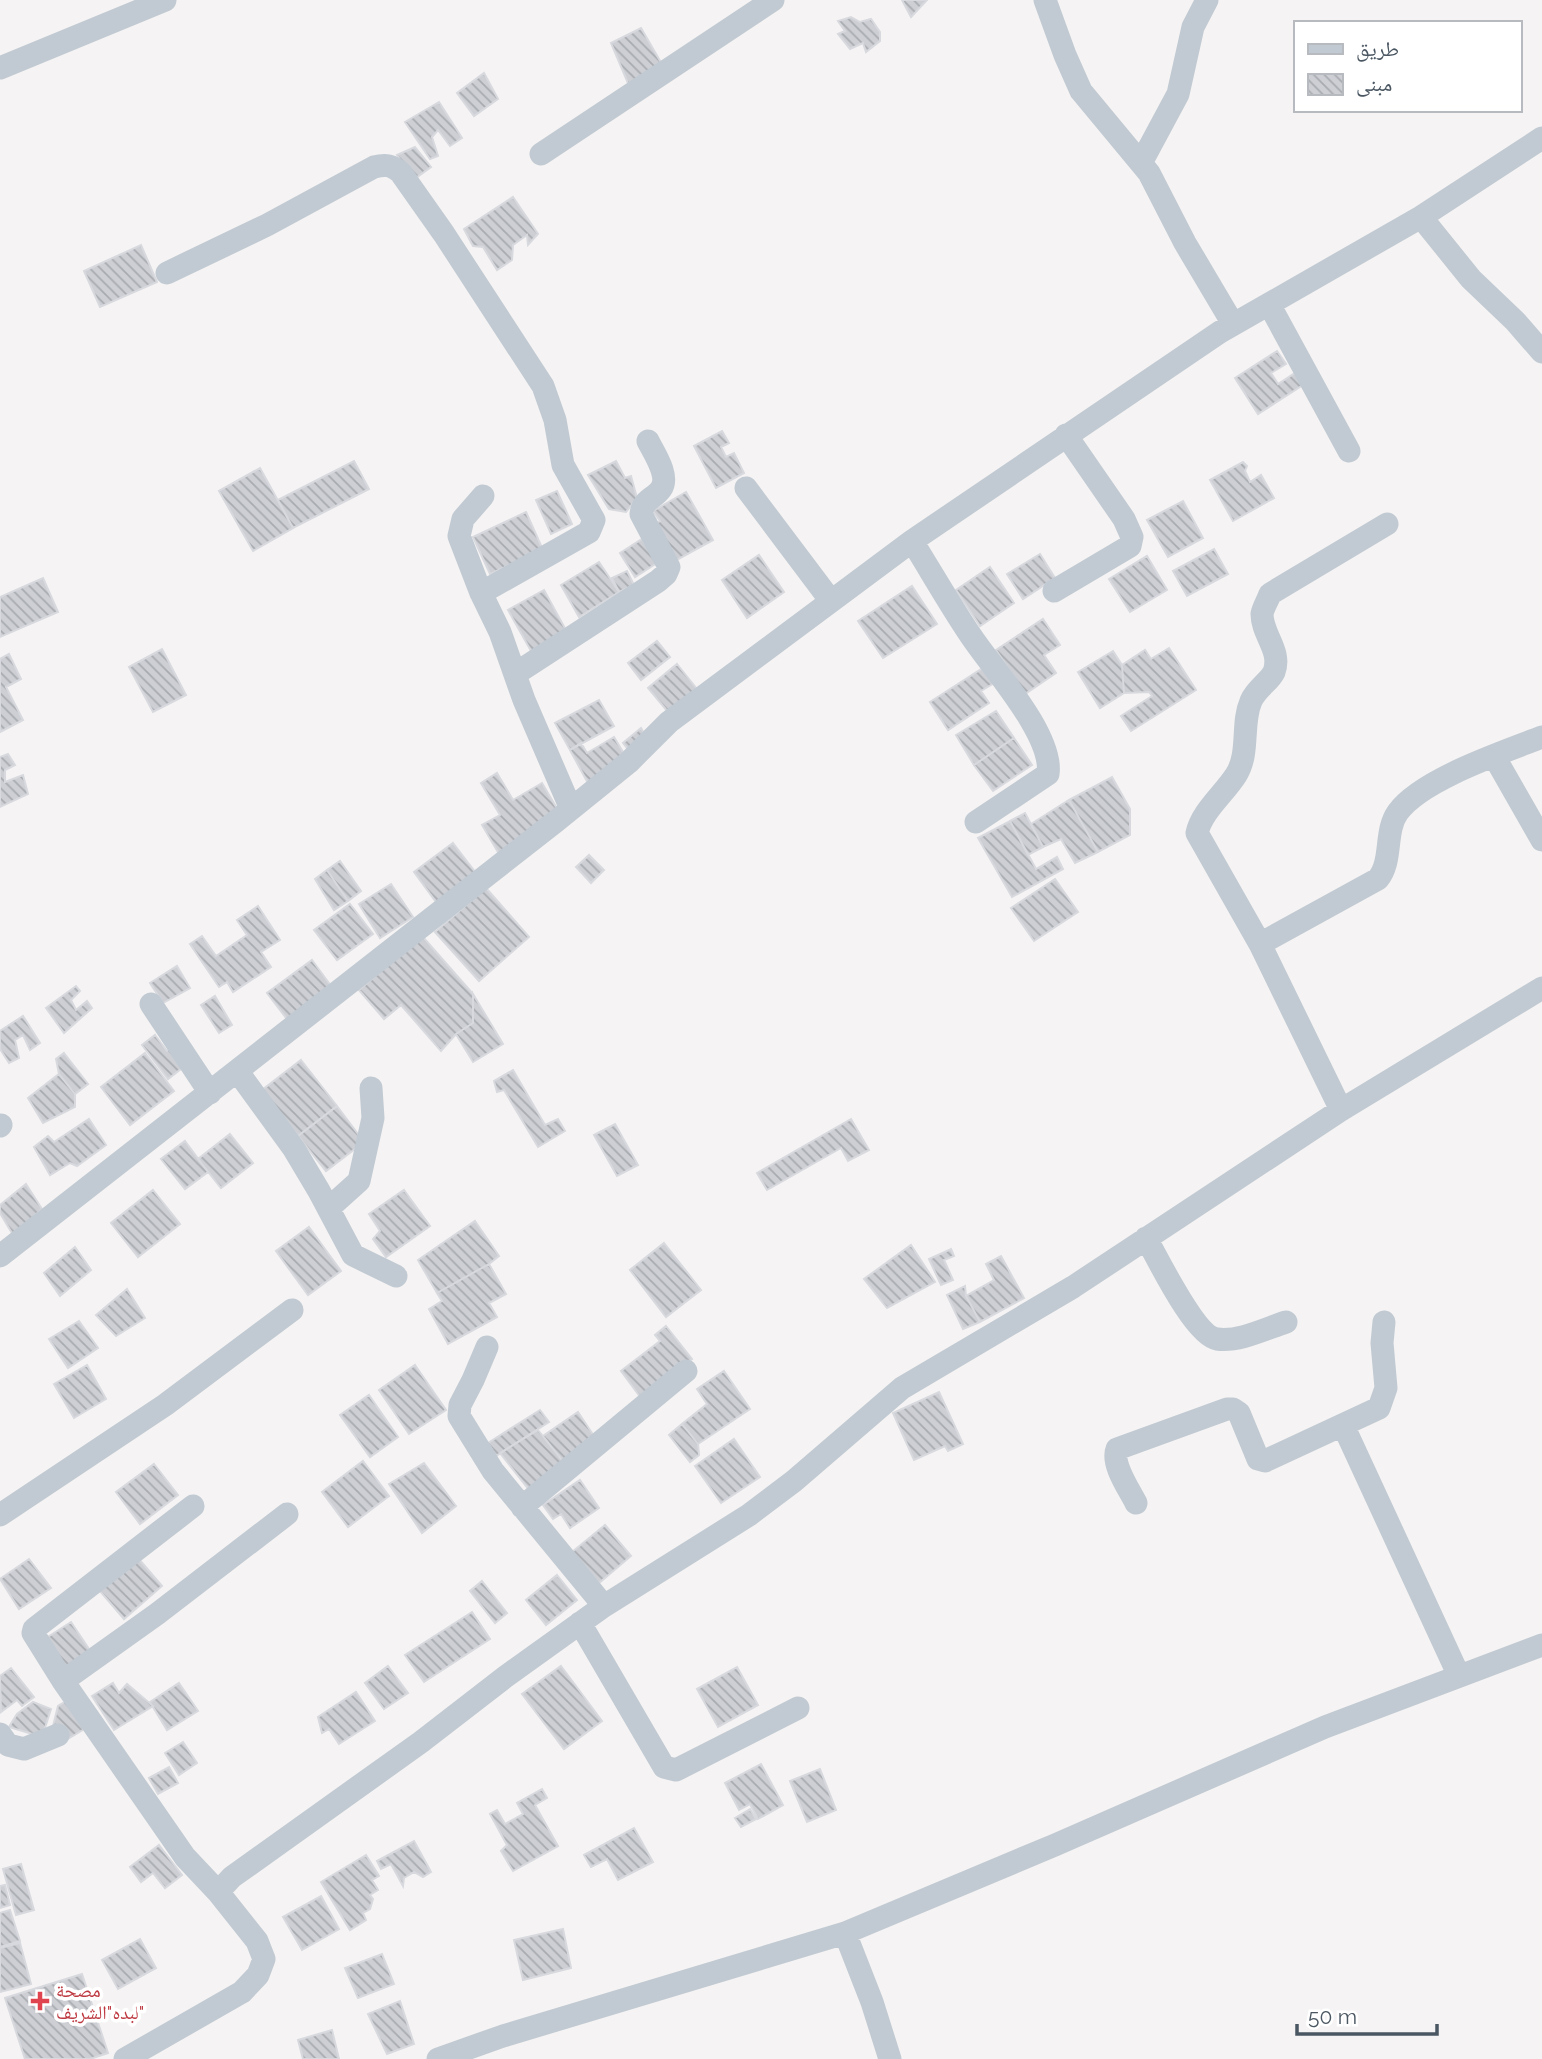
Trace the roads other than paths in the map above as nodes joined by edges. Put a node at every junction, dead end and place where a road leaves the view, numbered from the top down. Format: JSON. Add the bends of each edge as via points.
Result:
{"nodes":[{"id":1,"x":164,"y":0,"type":"edge"},
{"id":2,"x":773,"y":0,"type":"edge"},
{"id":3,"x":1045,"y":0,"type":"edge"},
{"id":4,"x":1207,"y":0,"type":"edge"},
{"id":5,"x":0,"y":68,"type":"edge"},
{"id":6,"x":1542,"y":138,"type":"edge"},
{"id":7,"x":541,"y":155,"type":"dead end"},
{"id":8,"x":1141,"y":163,"type":"junction"},
{"id":9,"x":1421,"y":216,"type":"junction"},
{"id":10,"x":167,"y":273,"type":"dead end"},
{"id":11,"x":1269,"y":304,"type":"junction"},
{"id":12,"x":1233,"y":324,"type":"junction"},
{"id":13,"x":1542,"y":352,"type":"edge"},
{"id":14,"x":1066,"y":435,"type":"junction"},
{"id":15,"x":648,"y":442,"type":"dead end"},
{"id":16,"x":1349,"y":450,"type":"dead end"},
{"id":17,"x":746,"y":488,"type":"dead end"},
{"id":18,"x":483,"y":496,"type":"dead end"},
{"id":19,"x":1387,"y":524,"type":"dead end"},
{"id":20,"x":912,"y":541,"type":"junction"},
{"id":21,"x":1054,"y":591,"type":"dead end"},
{"id":22,"x":481,"y":593,"type":"junction"},
{"id":23,"x":831,"y":601,"type":"junction"},
{"id":24,"x":515,"y":674,"type":"junction"},
{"id":25,"x":1542,"y":737,"type":"edge"},
{"id":26,"x":1494,"y":757,"type":"junction"},
{"id":27,"x":571,"y":809,"type":"junction"},
{"id":28,"x":976,"y":822,"type":"dead end"},
{"id":29,"x":1542,"y":840,"type":"edge"},
{"id":30,"x":1260,"y":944,"type":"junction"},
{"id":31,"x":1542,"y":988,"type":"edge"},
{"id":32,"x":151,"y":1004,"type":"dead end"},
{"id":33,"x":238,"y":1072,"type":"junction"},
{"id":34,"x":371,"y":1088,"type":"dead end"},
{"id":35,"x":210,"y":1093,"type":"junction"},
{"id":36,"x":1340,"y":1110,"type":"junction"},
{"id":37,"x":328,"y":1208,"type":"junction"},
{"id":38,"x":1146,"y":1238,"type":"junction"},
{"id":39,"x":0,"y":1255,"type":"edge"},
{"id":40,"x":396,"y":1276,"type":"dead end"},
{"id":41,"x":292,"y":1310,"type":"dead end"},
{"id":42,"x":1286,"y":1322,"type":"dead end"},
{"id":43,"x":1384,"y":1322,"type":"dead end"},
{"id":44,"x":487,"y":1347,"type":"dead end"},
{"id":45,"x":686,"y":1371,"type":"dead end"},
{"id":46,"x":1343,"y":1425,"type":"junction"},
{"id":47,"x":1136,"y":1503,"type":"dead end"},
{"id":48,"x":193,"y":1506,"type":"dead end"},
{"id":49,"x":522,"y":1507,"type":"junction"},
{"id":50,"x":287,"y":1514,"type":"dead end"},
{"id":51,"x":0,"y":1515,"type":"edge"},
{"id":52,"x":604,"y":1606,"type":"junction"},
{"id":53,"x":580,"y":1623,"type":"junction"},
{"id":54,"x":1542,"y":1645,"type":"edge"},
{"id":55,"x":1459,"y":1676,"type":"junction"},
{"id":56,"x":63,"y":1681,"type":"junction"},
{"id":57,"x":798,"y":1708,"type":"dead end"},
{"id":58,"x":0,"y":1734,"type":"edge"},
{"id":59,"x":58,"y":1735,"type":"dead end"},
{"id":60,"x":218,"y":1892,"type":"junction"},
{"id":61,"x":845,"y":1933,"type":"junction"},
{"id":62,"x":125,"y":2059,"type":"edge"},
{"id":63,"x":438,"y":2059,"type":"edge"},
{"id":64,"x":890,"y":2059,"type":"edge"}],
"edges":[{"from":1,"to":5,"type":"street"},
{"from":2,"to":7,"type":"street"},
{"from":3,"to":8,"type":"street","via":[[1081,91]]},
{"from":4,"to":8,"type":"street","via":[[1193,27],[1178,94]]},
{"from":6,"to":9,"type":"street"},
{"from":8,"to":12,"type":"street"},
{"from":9,"to":11,"type":"street"},
{"from":9,"to":13,"type":"street","via":[[1471,279]]},
{"from":10,"to":22,"type":"street","via":[[374,167],[384,164],[401,173],[543,386],[563,464],[594,520],[589,532]]},
{"from":11,"to":12,"type":"street"},
{"from":11,"to":16,"type":"street"},
{"from":12,"to":14,"type":"street"},
{"from":14,"to":20,"type":"street"},
{"from":14,"to":21,"type":"street","via":[[1132,537],[1130,546]]},
{"from":15,"to":24,"type":"street","via":[[664,480],[641,514],[669,567],[666,574]]},
{"from":17,"to":23,"type":"street"},
{"from":18,"to":22,"type":"street","via":[[459,527]]},
{"from":19,"to":30,"type":"street","via":[[1270,594],[1262,612],[1276,652],[1274,673],[1250,703],[1243,761],[1197,833]]},
{"from":20,"to":23,"type":"street"},
{"from":20,"to":28,"type":"street","via":[[1029,717],[1050,761],[1048,774]]},
{"from":22,"to":24,"type":"street"},
{"from":23,"to":27,"type":"street","via":[[669,722]]},
{"from":24,"to":27,"type":"street"},
{"from":25,"to":26,"type":"street"},
{"from":26,"to":29,"type":"street"},
{"from":26,"to":30,"type":"street","via":[[1452,773],[1408,802],[1397,814],[1378,879]]},
{"from":27,"to":33,"type":"street"},
{"from":30,"to":36,"type":"street"},
{"from":31,"to":36,"type":"street"},
{"from":32,"to":35,"type":"street"},
{"from":33,"to":35,"type":"street"},
{"from":33,"to":37,"type":"street","via":[[294,1149]]},
{"from":34,"to":37,"type":"street","via":[[373,1118],[359,1181]]},
{"from":35,"to":39,"type":"street"},
{"from":36,"to":38,"type":"street"},
{"from":37,"to":40,"type":"street","via":[[353,1255]]},
{"from":38,"to":42,"type":"street","via":[[1203,1332],[1215,1339],[1232,1339]]},
{"from":38,"to":52,"type":"street","via":[[1073,1287],[902,1388],[749,1516]]},
{"from":41,"to":51,"type":"street","via":[[165,1405]]},
{"from":43,"to":46,"type":"street","via":[[1386,1388],[1382,1402],[1379,1408]]},
{"from":44,"to":49,"type":"street","via":[[459,1416]]},
{"from":45,"to":49,"type":"street"},
{"from":46,"to":47,"type":"street","via":[[1265,1461],[1255,1454],[1239,1413],[1227,1409],[1117,1449],[1116,1463]]},
{"from":46,"to":55,"type":"street"},
{"from":48,"to":56,"type":"street","via":[[34,1629],[33,1637]]},
{"from":49,"to":52,"type":"street"},
{"from":50,"to":56,"type":"street"},
{"from":52,"to":53,"type":"street"},
{"from":53,"to":57,"type":"street","via":[[668,1769],[676,1770]]},
{"from":53,"to":60,"type":"street","via":[[232,1877]]},
{"from":54,"to":55,"type":"street"},
{"from":55,"to":61,"type":"street","via":[[1325,1727]]},
{"from":56,"to":60,"type":"street","via":[[185,1857]]},
{"from":58,"to":59,"type":"street","via":[[8,1745],[24,1749]]},
{"from":60,"to":62,"type":"street","via":[[257,1941],[264,1959],[258,1975],[242,1992]]},
{"from":61,"to":63,"type":"street"},
{"from":61,"to":64,"type":"street"}]}
